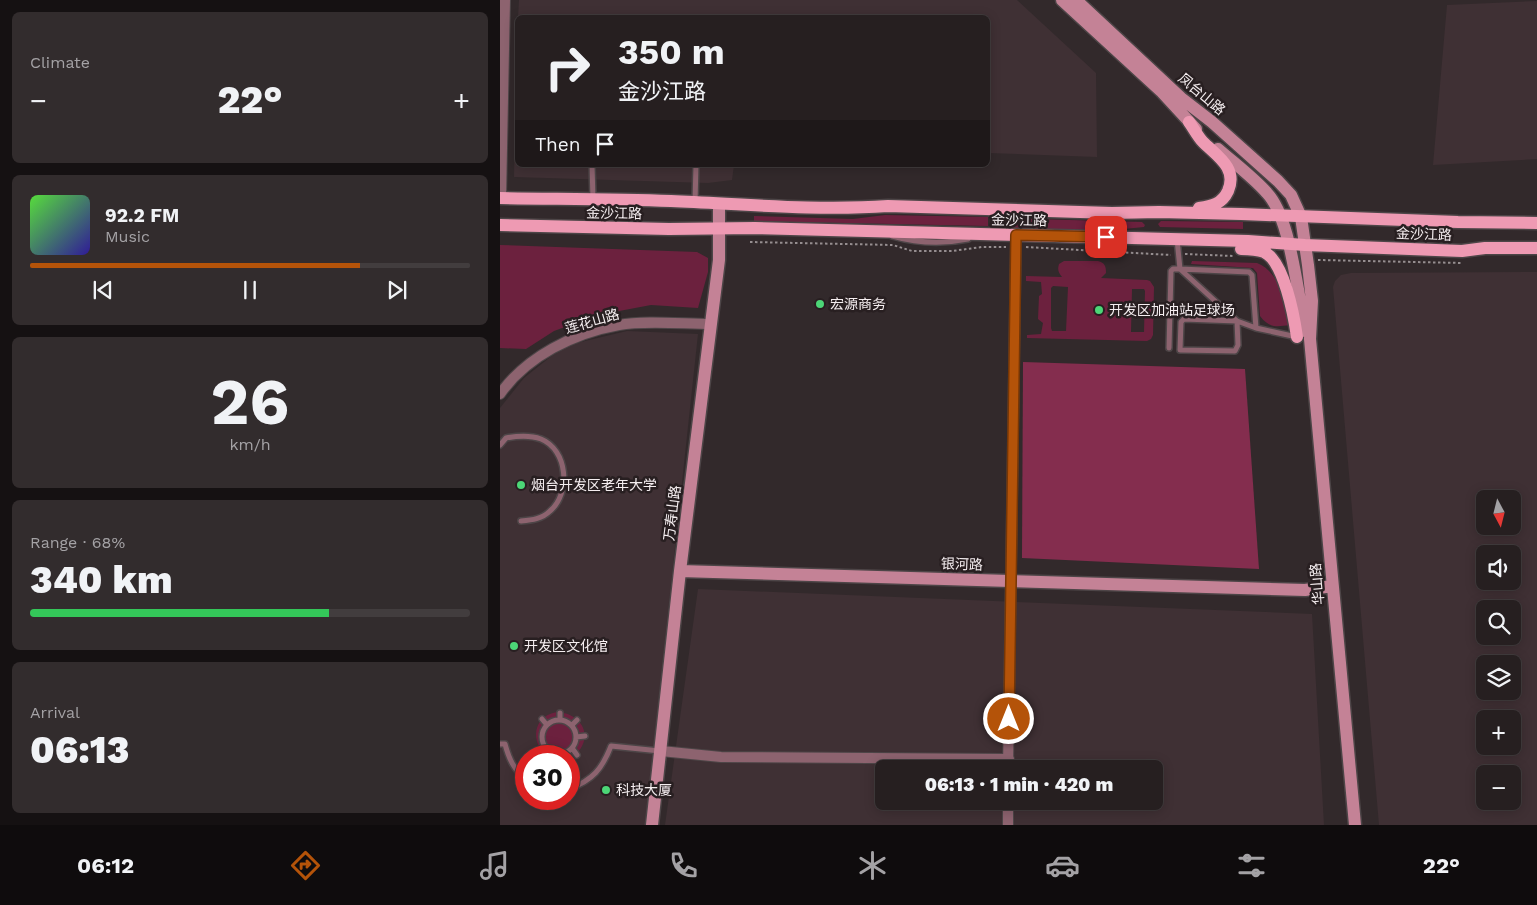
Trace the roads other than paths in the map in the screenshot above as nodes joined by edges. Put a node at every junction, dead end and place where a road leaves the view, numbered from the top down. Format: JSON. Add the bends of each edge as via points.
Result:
{"nodes":[{"id":1,"x":505,"y":0,"type":"edge"},
{"id":2,"x":1062,"y":0,"type":"edge"},
{"id":3,"x":1076,"y":0,"type":"edge"},
{"id":4,"x":1189,"y":122,"type":"junction"},
{"id":5,"x":592,"y":167,"type":"edge"},
{"id":6,"x":696,"y":167,"type":"edge"},
{"id":7,"x":501,"y":198,"type":"edge"},
{"id":8,"x":593,"y":200,"type":"junction"},
{"id":9,"x":695,"y":203,"type":"junction"},
{"id":10,"x":719,"y":204,"type":"junction"},
{"id":11,"x":1159,"y":212,"type":"junction"},
{"id":12,"x":1281,"y":215,"type":"junction"},
{"id":13,"x":1301,"y":217,"type":"junction"},
{"id":14,"x":1537,"y":223,"type":"edge"},
{"id":15,"x":500,"y":225,"type":"edge"},
{"id":16,"x":720,"y":228,"type":"junction"},
{"id":17,"x":1177,"y":239,"type":"junction"},
{"id":18,"x":1016,"y":241,"type":"junction"},
{"id":19,"x":1288,"y":244,"type":"junction"},
{"id":20,"x":1305,"y":245,"type":"junction"},
{"id":21,"x":1537,"y":248,"type":"edge"},
{"id":22,"x":1180,"y":269,"type":"junction"},
{"id":23,"x":1237,"y":321,"type":"junction"},
{"id":24,"x":711,"y":324,"type":"junction"},
{"id":25,"x":1256,"y":328,"type":"junction"},
{"id":26,"x":1303,"y":338,"type":"junction"},
{"id":27,"x":1170,"y":348,"type":"dead end"},
{"id":28,"x":500,"y":394,"type":"edge"},
{"id":29,"x":500,"y":445,"type":"edge"},
{"id":30,"x":521,"y":521,"type":"dead end"},
{"id":31,"x":680,"y":570,"type":"junction"},
{"id":32,"x":1010,"y":580,"type":"junction"},
{"id":33,"x":1332,"y":586,"type":"junction"},
{"id":34,"x":560,"y":713,"type":"dead end"},
{"id":35,"x":542,"y":719,"type":"dead end"},
{"id":36,"x":560,"y":720,"type":"junction"},
{"id":37,"x":578,"y":720,"type":"dead end"},
{"id":38,"x":547,"y":725,"type":"junction"},
{"id":39,"x":572,"y":725,"type":"junction"},
{"id":40,"x":543,"y":736,"type":"junction"},
{"id":41,"x":585,"y":736,"type":"dead end"},
{"id":42,"x":535,"y":737,"type":"dead end"},
{"id":43,"x":576,"y":737,"type":"junction"},
{"id":44,"x":500,"y":744,"type":"edge"},
{"id":45,"x":547,"y":745,"type":"edge"},
{"id":46,"x":573,"y":745,"type":"edge"},
{"id":47,"x":661,"y":751,"type":"junction"},
{"id":48,"x":1008,"y":760,"type":"edge"},
{"id":49,"x":875,"y":761,"type":"edge"},
{"id":50,"x":515,"y":768,"type":"edge"},
{"id":51,"x":580,"y":785,"type":"edge"},
{"id":52,"x":1008,"y":810,"type":"edge"},
{"id":53,"x":652,"y":825,"type":"edge"},
{"id":54,"x":1008,"y":825,"type":"edge"},
{"id":55,"x":1355,"y":825,"type":"edge"}],
"edges":[{"from":1,"to":7,"type":"street"},
{"from":2,"to":4,"type":"street","name":"凤台山路","via":[[1161,91]]},
{"from":3,"to":13,"type":"street","name":"凤台山路","via":[[1181,98],[1278,181],[1290,195]]},
{"from":4,"to":11,"type":"main road","via":[[1201,140],[1226,164],[1230,186],[1216,205]]},
{"from":4,"to":12,"type":"street","name":"凤台山路","via":[[1268,194]]},
{"from":5,"to":8,"type":"lane"},
{"from":6,"to":9,"type":"lane"},
{"from":7,"to":8,"type":"main road","name":"金沙江路"},
{"from":8,"to":9,"type":"main road","name":"金沙江路"},
{"from":9,"to":10,"type":"main road","name":"金沙江路"},
{"from":10,"to":11,"type":"main road","name":"金沙江路"},
{"from":10,"to":16,"type":"street","name":"万寿山路"},
{"from":11,"to":12,"type":"main road","name":"金沙江路"},
{"from":12,"to":13,"type":"main road","name":"金沙江路"},
{"from":12,"to":19,"type":"street","name":"凤台山路"},
{"from":13,"to":14,"type":"main road","name":"金沙江路"},
{"from":13,"to":20,"type":"street","name":"凤台山路"},
{"from":15,"to":16,"type":"main road","name":"金沙江路"},
{"from":16,"to":18,"type":"main road","name":"金沙江路","via":[[987,234]]},
{"from":16,"to":24,"type":"street","name":"万寿山路"},
{"from":17,"to":18,"type":"main road","name":"金沙江路"},
{"from":17,"to":19,"type":"main road","name":"金沙江路"},
{"from":17,"to":22,"type":"lane"},
{"from":17,"to":26,"type":"main road","via":[[1209,247],[1255,250],[1269,256],[1283,277]]},
{"from":18,"to":32,"type":"street"},
{"from":19,"to":20,"type":"main road","name":"金沙江路"},
{"from":19,"to":26,"type":"street","name":"凤台山路","via":[[1302,313]]},
{"from":20,"to":21,"type":"main road","name":"金沙江路","via":[[1462,251]]},
{"from":20,"to":26,"type":"street","name":"凤台山路","via":[[1312,301]]},
{"from":22,"to":23,"type":"lane"},
{"from":22,"to":25,"type":"lane","via":[[1249,272]]},
{"from":22,"to":27,"type":"lane","via":[[1171,272]]},
{"from":23,"to":23,"type":"lane","via":[[1184,318],[1180,350],[1235,351],[1238,345]]},
{"from":23,"to":25,"type":"lane"},
{"from":24,"to":28,"type":"street","name":"莲花山路","via":[[620,324],[583,335],[540,355]]},
{"from":24,"to":31,"type":"street","name":"万寿山路"},
{"from":25,"to":26,"type":"lane"},
{"from":26,"to":33,"type":"street","name":"华山路"},
{"from":29,"to":30,"type":"lane","via":[[506,438],[540,439],[557,453],[562,464],[563,488],[551,511],[541,517]]},
{"from":31,"to":32,"type":"street","name":"银河路"},
{"from":31,"to":47,"type":"street","name":"万寿山路"},
{"from":32,"to":33,"type":"street","name":"银河路","via":[[1305,590]]},
{"from":32,"to":48,"type":"street"},
{"from":33,"to":55,"type":"street","name":"华山路"},
{"from":34,"to":36,"type":"lane"},
{"from":35,"to":38,"type":"lane"},
{"from":36,"to":38,"type":"lane"},
{"from":36,"to":39,"type":"lane"},
{"from":37,"to":39,"type":"lane"},
{"from":38,"to":40,"type":"lane"},
{"from":39,"to":43,"type":"lane"},
{"from":40,"to":42,"type":"lane"},
{"from":40,"to":45,"type":"lane"},
{"from":41,"to":43,"type":"lane"},
{"from":43,"to":46,"type":"lane"},
{"from":44,"to":50,"type":"lane","via":[[505,744]]},
{"from":47,"to":49,"type":"street","via":[[721,758]]},
{"from":47,"to":51,"type":"lane","via":[[611,746],[596,774]]},
{"from":47,"to":53,"type":"street","name":"万寿山路"},
{"from":52,"to":54,"type":"street"}]}
